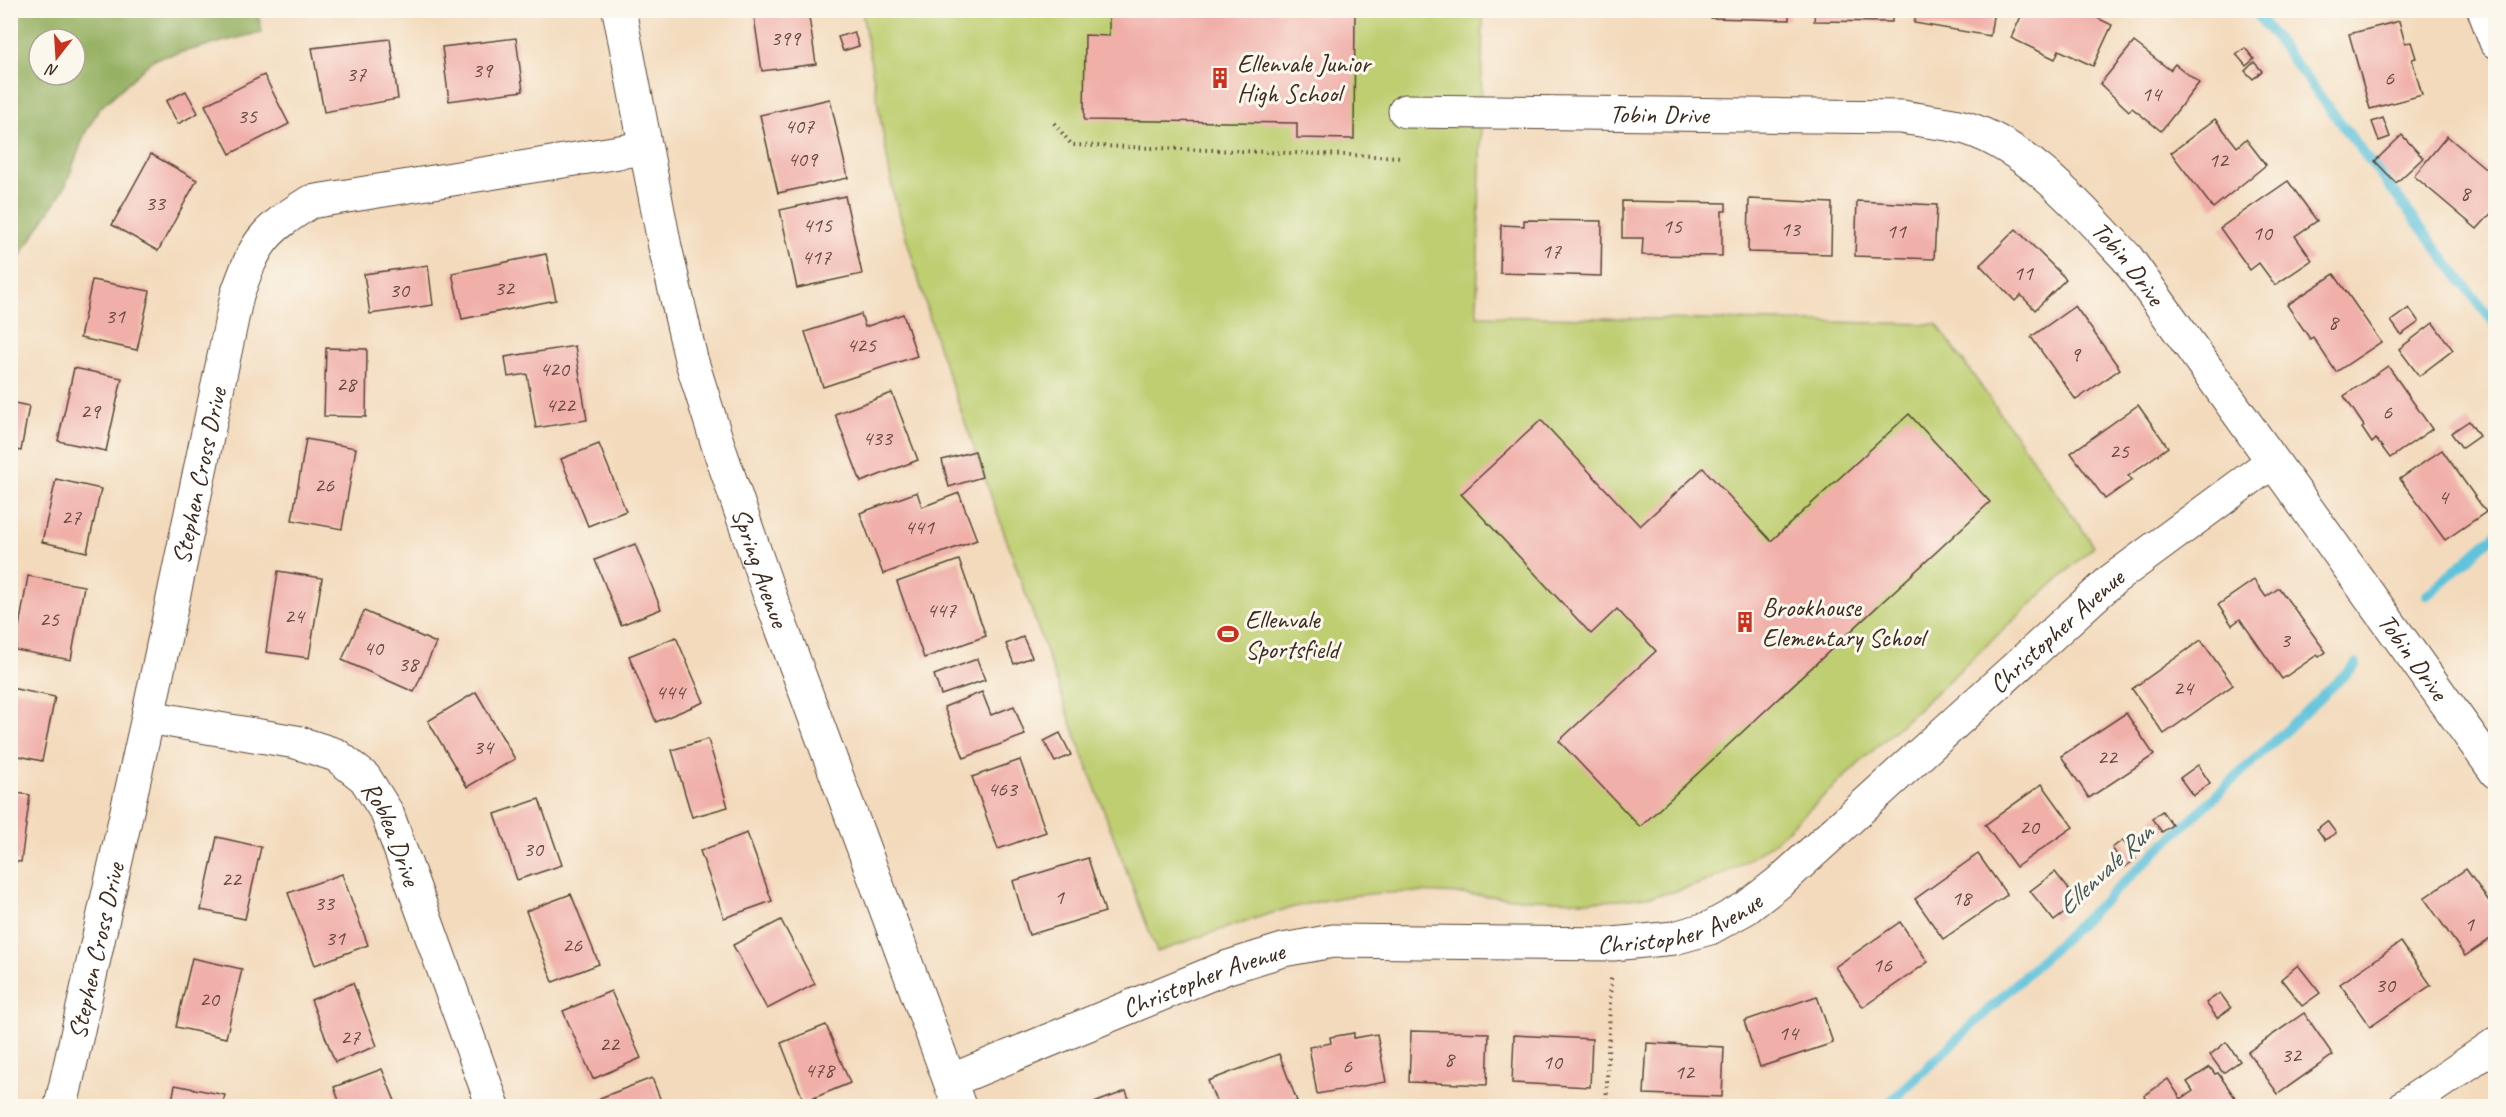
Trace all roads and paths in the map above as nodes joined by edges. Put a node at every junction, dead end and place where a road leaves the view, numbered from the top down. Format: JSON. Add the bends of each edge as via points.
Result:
{"nodes":[{"id":1,"x":619,"y":10,"type":"edge"},
{"id":2,"x":2484,"y":10,"type":"edge"},
{"id":3,"x":2496,"y":42,"type":"edge"},
{"id":4,"x":1405,"y":111,"type":"dead end"},
{"id":5,"x":1054,"y":123,"type":"dead end"},
{"id":6,"x":644,"y":148,"type":"junction"},
{"id":7,"x":1403,"y":157,"type":"dead end"},
{"id":8,"x":2272,"y":462,"type":"junction"},
{"id":9,"x":148,"y":717,"type":"junction"},
{"id":10,"x":2496,"y":772,"type":"edge"},
{"id":11,"x":1612,"y":944,"type":"junction"},
{"id":12,"x":2496,"y":1044,"type":"edge"},
{"id":13,"x":954,"y":1094,"type":"edge"},
{"id":14,"x":61,"y":1107,"type":"edge"},
{"id":15,"x":494,"y":1107,"type":"edge"},
{"id":16,"x":1606,"y":1107,"type":"edge"},
{"id":17,"x":2405,"y":1107,"type":"edge"}],
"edges":[{"from":1,"to":6,"type":"street","name":"Spring Avenue"},
{"from":2,"to":3,"type":"street"},
{"from":4,"to":8,"type":"street","name":"Tobin Drive","via":[[1902,117],[1966,128],[2014,152],[2070,198],[2127,258]]},
{"from":5,"to":7,"type":"path","via":[[1072,145]]},
{"from":6,"to":9,"type":"street","name":"Stephen Cross Drive","via":[[310,202],[268,231],[253,253],[237,295]]},
{"from":6,"to":13,"type":"street","name":"Spring Avenue","via":[[691,359],[719,448]]},
{"from":8,"to":10,"type":"street","name":"Tobin Drive"},
{"from":8,"to":11,"type":"street","name":"Christopher Avenue","via":[[2112,580],[1790,873],[1746,908],[1710,928],[1674,938]]},
{"from":9,"to":14,"type":"street","name":"Stephen Cross Drive"},
{"from":9,"to":15,"type":"street","name":"Roblea Drive","via":[[296,742],[336,755],[365,778],[387,813]]},
{"from":11,"to":13,"type":"street","name":"Christopher Avenue","via":[[1333,941],[1283,950],[1225,968]]},
{"from":11,"to":16,"type":"path"},
{"from":12,"to":17,"type":"street"}]}
